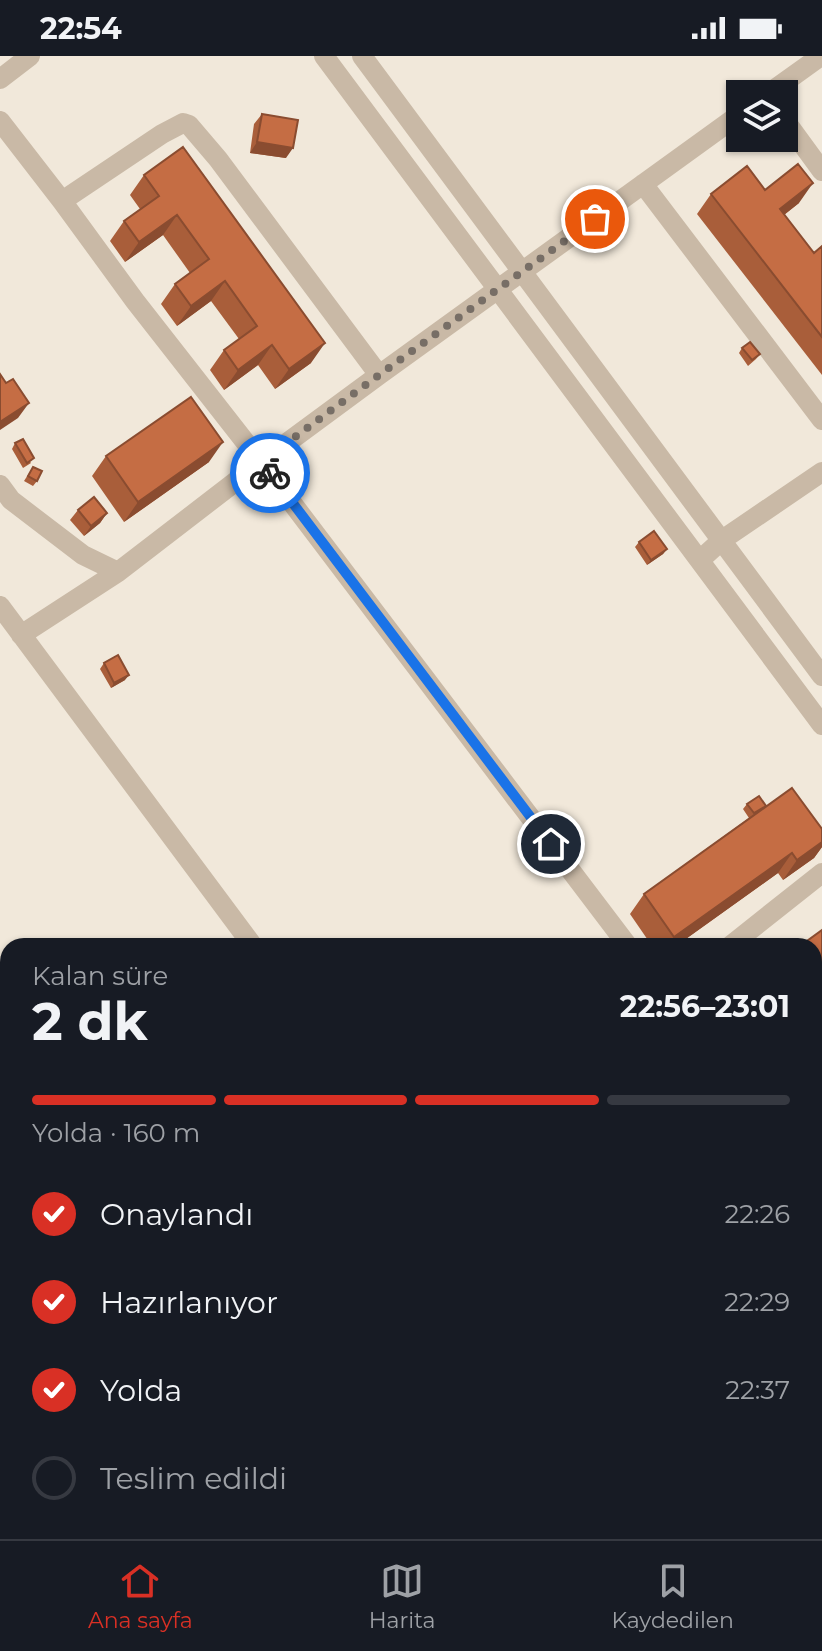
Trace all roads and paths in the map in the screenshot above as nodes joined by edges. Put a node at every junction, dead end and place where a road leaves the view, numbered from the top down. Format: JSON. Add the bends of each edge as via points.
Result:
{"nodes":[{"id":1,"x":30,"y":56,"type":"edge"},
{"id":2,"x":324,"y":56,"type":"edge"},
{"id":3,"x":362,"y":56,"type":"edge"},
{"id":4,"x":821,"y":56,"type":"edge"},
{"id":5,"x":0,"y":79,"type":"edge"},
{"id":6,"x":788,"y":80,"type":"edge"},
{"id":7,"x":0,"y":121,"type":"edge"},
{"id":8,"x":726,"y":124,"type":"edge"},
{"id":9,"x":798,"y":138,"type":"edge"},
{"id":10,"x":822,"y":171,"type":"edge"},
{"id":11,"x":643,"y":184,"type":"junction"},
{"id":12,"x":62,"y":201,"type":"junction"},
{"id":13,"x":523,"y":272,"type":"junction"},
{"id":14,"x":497,"y":291,"type":"junction"},
{"id":15,"x":379,"y":375,"type":"junction"},
{"id":16,"x":822,"y":420,"type":"edge"},
{"id":17,"x":261,"y":462,"type":"junction"},
{"id":18,"x":822,"y":472,"type":"edge"},
{"id":19,"x":0,"y":485,"type":"edge"},
{"id":20,"x":722,"y":540,"type":"junction"},
{"id":21,"x":700,"y":560,"type":"junction"},
{"id":22,"x":118,"y":572,"type":"junction"},
{"id":23,"x":0,"y":606,"type":"edge"},
{"id":24,"x":21,"y":635,"type":"junction"},
{"id":25,"x":822,"y":676,"type":"edge"},
{"id":26,"x":822,"y":725,"type":"edge"},
{"id":27,"x":822,"y":873,"type":"edge"},
{"id":28,"x":247,"y":938,"type":"edge"},
{"id":29,"x":622,"y":938,"type":"edge"},
{"id":30,"x":740,"y":938,"type":"edge"}],
"edges":[{"from":1,"to":5,"type":"street"},
{"from":2,"to":14,"type":"street"},
{"from":3,"to":13,"type":"street"},
{"from":4,"to":6,"type":"street"},
{"from":7,"to":12,"type":"street"},
{"from":8,"to":11,"type":"street"},
{"from":9,"to":10,"type":"street"},
{"from":11,"to":13,"type":"street"},
{"from":11,"to":16,"type":"street"},
{"from":12,"to":15,"type":"street","via":[[162,134],[189,125]]},
{"from":12,"to":17,"type":"street"},
{"from":13,"to":14,"type":"street"},
{"from":13,"to":20,"type":"street"},
{"from":14,"to":15,"type":"street"},
{"from":14,"to":21,"type":"street"},
{"from":15,"to":17,"type":"street"},
{"from":17,"to":22,"type":"street"},
{"from":17,"to":29,"type":"street"},
{"from":18,"to":20,"type":"street"},
{"from":19,"to":22,"type":"street","via":[[11,500],[83,555]]},
{"from":20,"to":21,"type":"street"},
{"from":20,"to":25,"type":"street"},
{"from":21,"to":26,"type":"street"},
{"from":22,"to":24,"type":"street"},
{"from":23,"to":24,"type":"street"},
{"from":24,"to":28,"type":"street"},
{"from":27,"to":30,"type":"street"}]}
